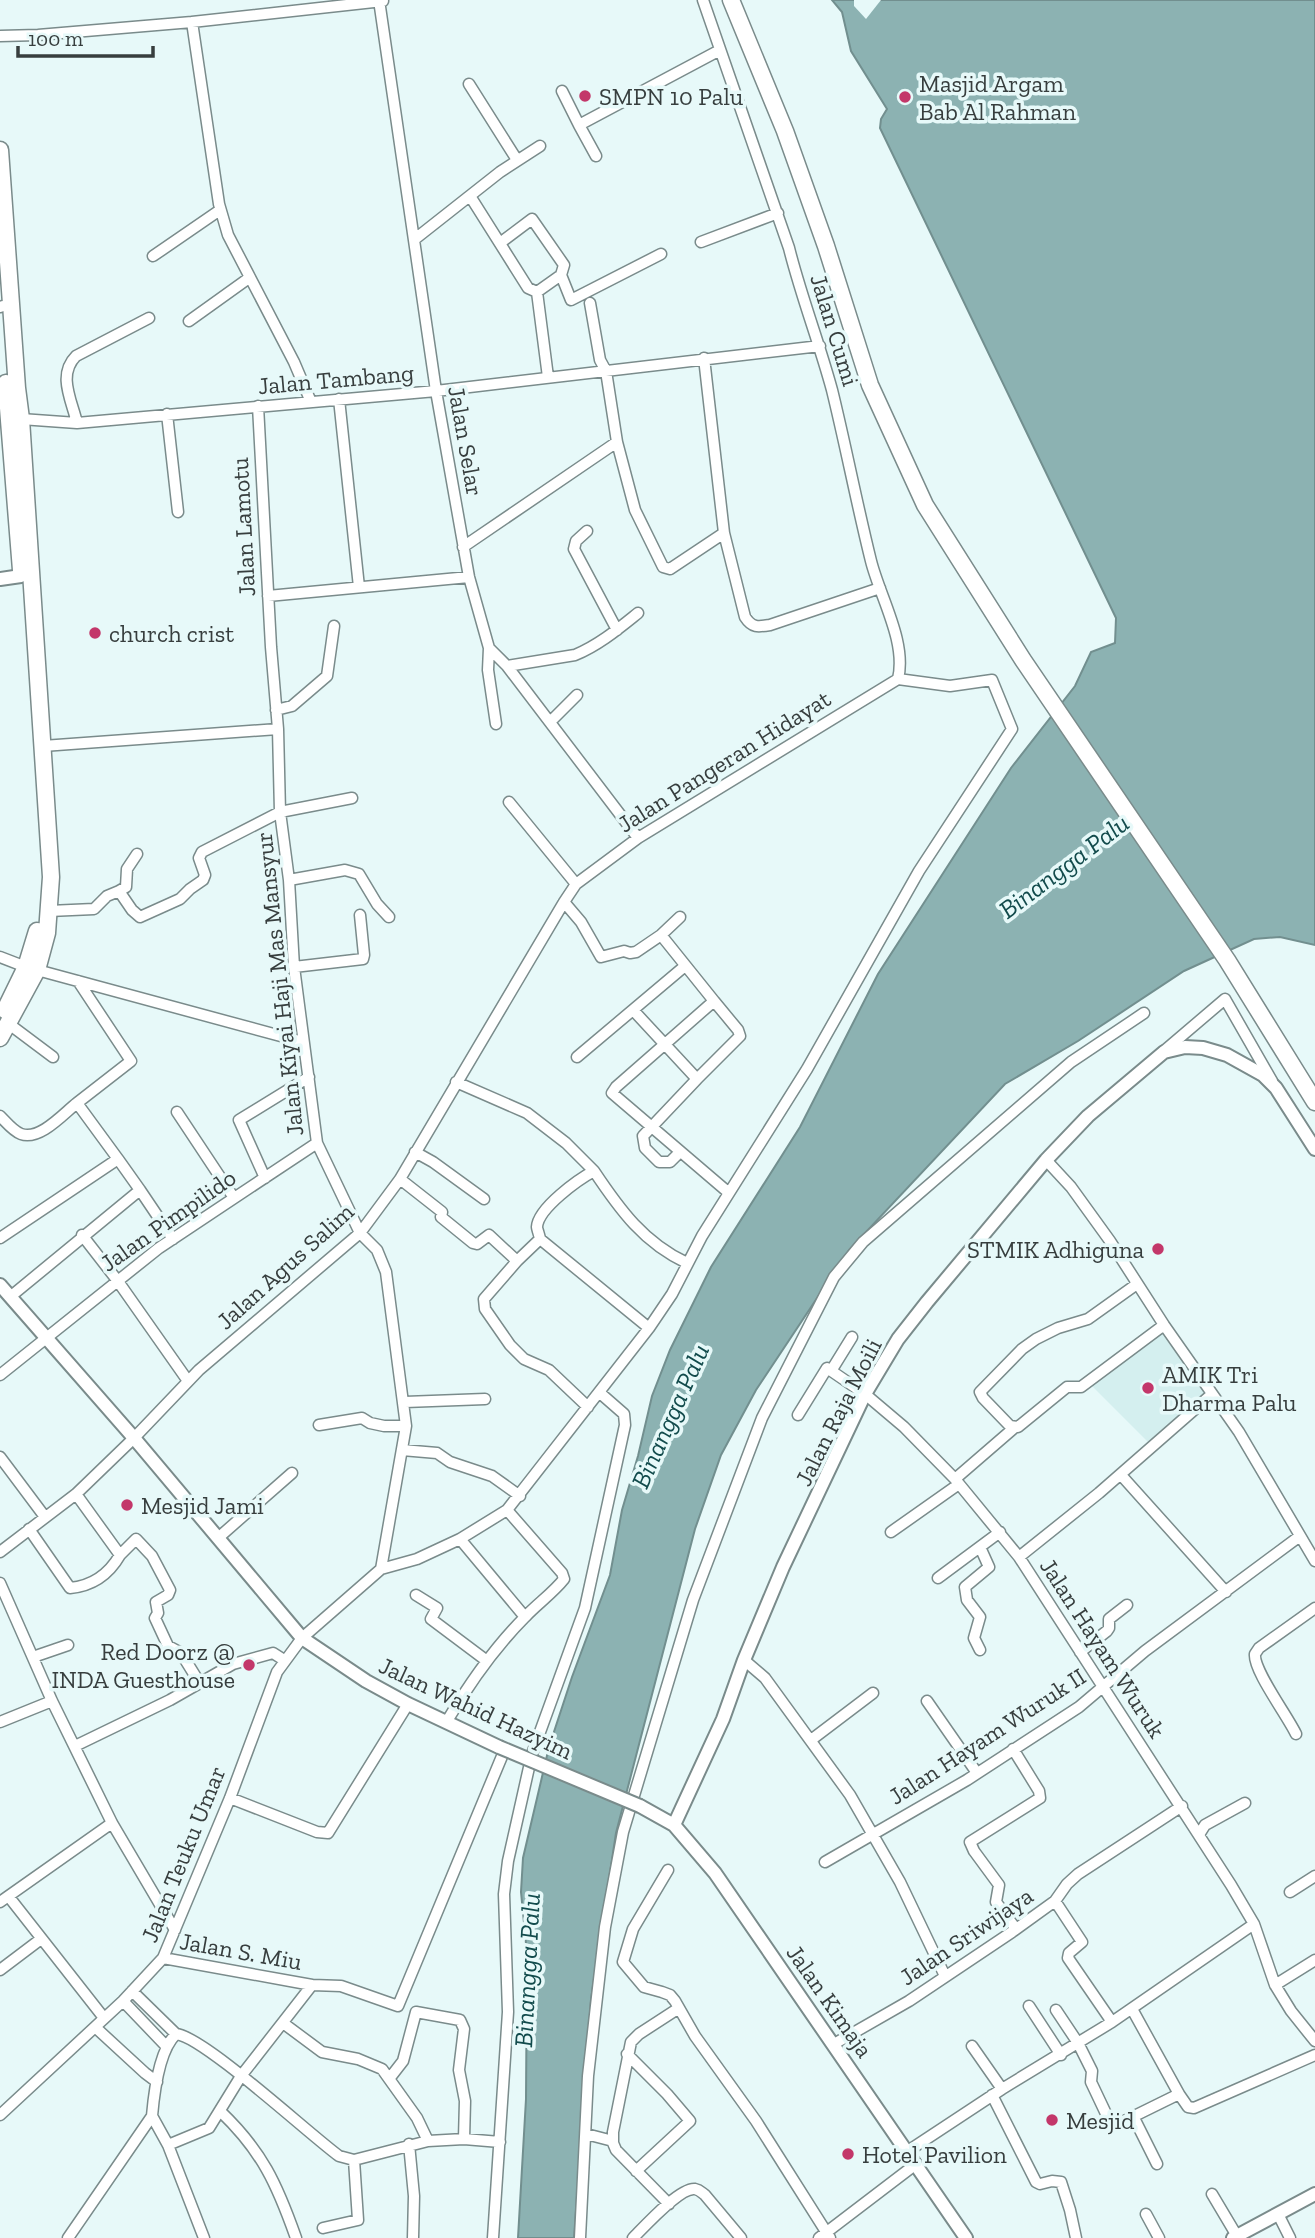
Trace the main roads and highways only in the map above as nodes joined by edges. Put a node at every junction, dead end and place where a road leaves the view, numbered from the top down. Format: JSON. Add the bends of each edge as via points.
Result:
{"nodes":[{"id":1,"x":731,"y":0,"type":"edge"},
{"id":2,"x":0,"y":150,"type":"edge"},
{"id":3,"x":0,"y":281,"type":"edge"},
{"id":4,"x":1,"y":306,"type":"edge"},
{"id":5,"x":32,"y":968,"type":"junction"},
{"id":6,"x":3,"y":1027,"type":"edge"},
{"id":7,"x":1315,"y":1102,"type":"edge"}],
"edges":[{"from":1,"to":7,"type":"main road","via":[[794,157],[870,385],[925,505],[1023,660],[1227,960]]},
{"from":2,"to":5,"type":"main road","via":[[51,859],[47,933]]},
{"from":3,"to":4,"type":"main road"},
{"from":4,"to":5,"type":"main road","via":[[42,890]]},
{"from":5,"to":6,"type":"main road"}]}
